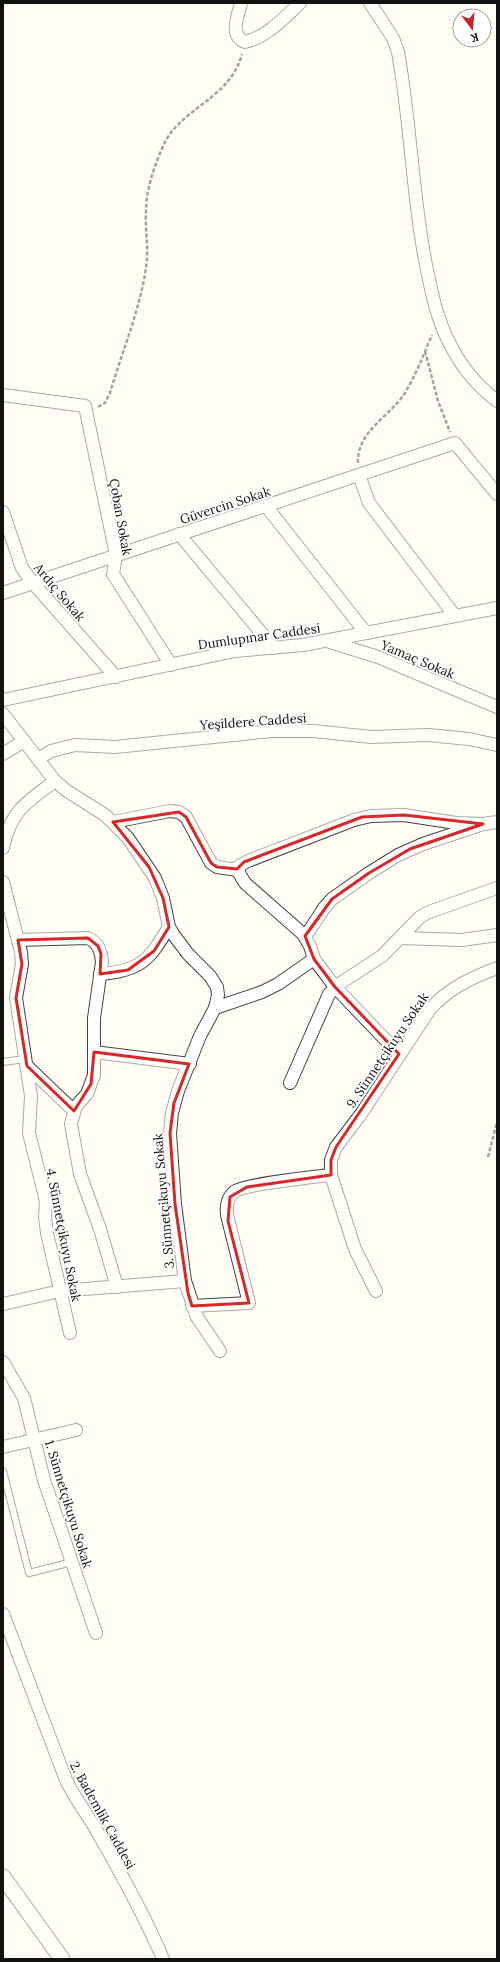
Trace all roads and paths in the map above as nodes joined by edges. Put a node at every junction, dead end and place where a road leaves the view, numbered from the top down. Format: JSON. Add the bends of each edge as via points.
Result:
{"nodes":[{"id":1,"x":241,"y":3,"type":"edge"},
{"id":2,"x":300,"y":3,"type":"edge"},
{"id":3,"x":370,"y":3,"type":"edge"},
{"id":4,"x":245,"y":42,"type":"junction"},
{"id":5,"x":439,"y":318,"type":"junction"},
{"id":6,"x":425,"y":351,"type":"junction"},
{"id":7,"x":3,"y":395,"type":"edge"},
{"id":8,"x":497,"y":401,"type":"edge"},
{"id":9,"x":85,"y":406,"type":"junction"},
{"id":10,"x":455,"y":443,"type":"junction"},
{"id":11,"x":359,"y":475,"type":"junction"},
{"id":12,"x":497,"y":494,"type":"edge"},
{"id":13,"x":266,"y":506,"type":"junction"},
{"id":14,"x":3,"y":512,"type":"edge"},
{"id":15,"x":179,"y":534,"type":"junction"},
{"id":16,"x":116,"y":555,"type":"junction"},
{"id":17,"x":33,"y":583,"type":"junction"},
{"id":18,"x":3,"y":593,"type":"edge"},
{"id":19,"x":497,"y":608,"type":"edge"},
{"id":20,"x":455,"y":616,"type":"junction"},
{"id":21,"x":366,"y":633,"type":"junction"},
{"id":22,"x":326,"y":640,"type":"junction"},
{"id":23,"x":274,"y":648,"type":"junction"},
{"id":24,"x":171,"y":665,"type":"junction"},
{"id":25,"x":116,"y":677,"type":"junction"},
{"id":26,"x":3,"y":700,"type":"edge"},
{"id":27,"x":497,"y":707,"type":"edge"},
{"id":28,"x":3,"y":714,"type":"edge"},
{"id":29,"x":24,"y":742,"type":"junction"},
{"id":30,"x":497,"y":745,"type":"edge"},
{"id":31,"x":3,"y":754,"type":"edge"},
{"id":32,"x":38,"y":759,"type":"junction"},
{"id":33,"x":55,"y":781,"type":"junction"},
{"id":34,"x":113,"y":822,"type":"junction"},
{"id":35,"x":497,"y":822,"type":"edge"},
{"id":36,"x":483,"y":824,"type":"junction"},
{"id":37,"x":3,"y":848,"type":"edge"},
{"id":38,"x":238,"y":870,"type":"junction"},
{"id":39,"x":3,"y":882,"type":"edge"},
{"id":40,"x":497,"y":888,"type":"edge"},
{"id":41,"x":5,"y":906,"type":"edge"},
{"id":42,"x":169,"y":927,"type":"junction"},
{"id":43,"x":497,"y":935,"type":"edge"},
{"id":44,"x":305,"y":937,"type":"junction"},
{"id":45,"x":401,"y":938,"type":"junction"},
{"id":46,"x":18,"y":940,"type":"junction"},
{"id":47,"x":314,"y":959,"type":"junction"},
{"id":48,"x":497,"y":968,"type":"edge"},
{"id":49,"x":100,"y":974,"type":"junction"},
{"id":50,"x":335,"y":987,"type":"junction"},
{"id":51,"x":215,"y":1008,"type":"junction"},
{"id":52,"x":94,"y":1052,"type":"junction"},
{"id":53,"x":400,"y":1054,"type":"junction"},
{"id":54,"x":3,"y":1062,"type":"edge"},
{"id":55,"x":26,"y":1063,"type":"junction"},
{"id":56,"x":190,"y":1064,"type":"junction"},
{"id":57,"x":290,"y":1083,"type":"dead end"},
{"id":58,"x":74,"y":1111,"type":"junction"},
{"id":59,"x":497,"y":1122,"type":"edge"},
{"id":60,"x":488,"y":1157,"type":"dead end"},
{"id":61,"x":331,"y":1175,"type":"junction"},
{"id":62,"x":185,"y":1281,"type":"junction"},
{"id":63,"x":117,"y":1287,"type":"junction"},
{"id":64,"x":60,"y":1291,"type":"junction"},
{"id":65,"x":376,"y":1291,"type":"dead end"},
{"id":66,"x":3,"y":1304,"type":"edge"},
{"id":67,"x":192,"y":1306,"type":"junction"},
{"id":68,"x":70,"y":1333,"type":"dead end"},
{"id":69,"x":220,"y":1351,"type":"dead end"},
{"id":70,"x":3,"y":1362,"type":"edge"},
{"id":71,"x":76,"y":1430,"type":"dead end"},
{"id":72,"x":35,"y":1440,"type":"junction"},
{"id":73,"x":3,"y":1447,"type":"edge"},
{"id":74,"x":3,"y":1471,"type":"edge"},
{"id":75,"x":72,"y":1562,"type":"junction"},
{"id":76,"x":3,"y":1614,"type":"edge"},
{"id":77,"x":96,"y":1633,"type":"dead end"},
{"id":78,"x":3,"y":1877,"type":"edge"},
{"id":79,"x":62,"y":1959,"type":"edge"},
{"id":80,"x":163,"y":1959,"type":"edge"}],
"edges":[{"from":1,"to":4,"type":"street","via":[[236,31],[239,38]]},
{"from":2,"to":4,"type":"street","via":[[260,37]]},
{"from":3,"to":5,"type":"street","via":[[396,44],[422,244]]},
{"from":4,"to":9,"type":"path","via":[[237,68],[227,83],[173,131],[165,143],[148,190],[147,259],[138,302],[105,403],[96,407]]},
{"from":5,"to":6,"type":"path"},
{"from":5,"to":8,"type":"street","via":[[447,339],[461,363],[475,381]]},
{"from":6,"to":10,"type":"path","via":[[441,410]]},
{"from":6,"to":11,"type":"path","via":[[402,398],[366,436],[358,454]]},
{"from":7,"to":9,"type":"street"},
{"from":9,"to":16,"type":"street","name":"Çoban Sokak"},
{"from":10,"to":11,"type":"street","name":"Güvercin Sokak"},
{"from":10,"to":12,"type":"street"},
{"from":11,"to":13,"type":"street","name":"Güvercin Sokak"},
{"from":11,"to":20,"type":"street","via":[[369,503]]},
{"from":13,"to":15,"type":"street","name":"Güvercin Sokak"},
{"from":13,"to":21,"type":"street"},
{"from":14,"to":17,"type":"street","name":"Ardıç Sokak","via":[[22,568]]},
{"from":15,"to":16,"type":"street","name":"Güvercin Sokak"},
{"from":15,"to":23,"type":"street"},
{"from":16,"to":17,"type":"street","name":"Güvercin Sokak"},
{"from":16,"to":24,"type":"street","name":"Çoban Sokak","via":[[113,574]]},
{"from":17,"to":18,"type":"street","name":"Güvercin Sokak"},
{"from":17,"to":25,"type":"street","name":"Ardıç Sokak"},
{"from":19,"to":20,"type":"street","name":"Dumlupınar Caddesi"},
{"from":20,"to":21,"type":"street","name":"Dumlupınar Caddesi"},
{"from":21,"to":22,"type":"street","name":"Dumlupınar Caddesi"},
{"from":22,"to":23,"type":"street","name":"Dumlupınar Caddesi"},
{"from":22,"to":27,"type":"street","name":"Yamaç Sokak","via":[[378,657]]},
{"from":23,"to":24,"type":"street","name":"Dumlupınar Caddesi","via":[[235,651]]},
{"from":24,"to":25,"type":"street","name":"Dumlupınar Caddesi"},
{"from":25,"to":26,"type":"street","name":"Dumlupınar Caddesi"},
{"from":28,"to":29,"type":"street","name":"3. Sünnetçikuyu Sokak"},
{"from":29,"to":31,"type":"street"},
{"from":29,"to":32,"type":"street","name":"3. Sünnetçikuyu Sokak"},
{"from":30,"to":32,"type":"street","name":"Yeşildere Caddesi","via":[[428,735],[371,737],[313,731],[272,731],[115,747],[75,745]]},
{"from":32,"to":33,"type":"street","name":"3. Sünnetçikuyu Sokak"},
{"from":33,"to":34,"type":"street","name":"3. Sünnetçikuyu Sokak"},
{"from":33,"to":37,"type":"street","via":[[16,814],[10,823]]},
{"from":34,"to":38,"type":"street","via":[[170,811],[179,812],[186,817],[211,863],[217,867]]},
{"from":34,"to":42,"type":"street","name":"3. Sünnetçikuyu Sokak","via":[[140,853],[155,878],[163,898]]},
{"from":35,"to":36,"type":"street"},
{"from":36,"to":38,"type":"street","via":[[456,823],[404,815],[362,817],[244,862]]},
{"from":36,"to":44,"type":"street","via":[[410,850],[369,872],[332,898]]},
{"from":38,"to":44,"type":"street","via":[[247,885]]},
{"from":39,"to":41,"type":"street","name":"4. Sünnetçikuyu Sokak"},
{"from":40,"to":45,"type":"street","via":[[429,912],[420,917]]},
{"from":41,"to":46,"type":"street","name":"4. Sünnetçikuyu Sokak"},
{"from":42,"to":49,"type":"street","via":[[154,951],[137,966],[120,972]]},
{"from":42,"to":51,"type":"street","name":"3. Sünnetçikuyu Sokak","via":[[180,944],[214,982],[218,995]]},
{"from":43,"to":45,"type":"street","via":[[462,940]]},
{"from":44,"to":47,"type":"street"},
{"from":45,"to":50,"type":"street","via":[[382,956]]},
{"from":46,"to":49,"type":"street","via":[[88,938],[98,946],[101,954]]},
{"from":46,"to":55,"type":"street","name":"4. Sünnetçikuyu Sokak","via":[[22,964],[16,998]]},
{"from":47,"to":50,"type":"street"},
{"from":47,"to":51,"type":"street","via":[[267,990]]},
{"from":48,"to":53,"type":"street","name":"9. Sünnetçikuyu Sokak","via":[[469,979],[438,999]]},
{"from":49,"to":52,"type":"street","via":[[94,1018]]},
{"from":50,"to":53,"type":"street"},
{"from":50,"to":57,"type":"street","via":[[324,1002]]},
{"from":51,"to":56,"type":"street","name":"3. Sünnetçikuyu Sokak","via":[[200,1036]]},
{"from":52,"to":56,"type":"street"},
{"from":52,"to":58,"type":"street","via":[[94,1074],[91,1084]]},
{"from":53,"to":61,"type":"street","name":"9. Sünnetçikuyu Sokak","via":[[336,1147],[331,1160]]},
{"from":54,"to":55,"type":"lane"},
{"from":55,"to":58,"type":"street"},
{"from":55,"to":64,"type":"street","name":"4. Sünnetçikuyu Sokak","via":[[31,1096],[30,1140],[46,1201],[47,1233]]},
{"from":56,"to":62,"type":"street","name":"3. Sünnetçikuyu Sokak","via":[[174,1103],[170,1133],[175,1204]]},
{"from":58,"to":63,"type":"street","via":[[71,1124],[80,1174]]},
{"from":59,"to":60,"type":"path"},
{"from":61,"to":65,"type":"street","name":"9. Sünnetçikuyu Sokak","via":[[355,1249]]},
{"from":61,"to":67,"type":"street","via":[[247,1187],[233,1193],[227,1202],[226,1215],[249,1303]]},
{"from":62,"to":63,"type":"street"},
{"from":62,"to":67,"type":"street","name":"3. Sünnetçikuyu Sokak"},
{"from":63,"to":64,"type":"street"},
{"from":64,"to":66,"type":"street"},
{"from":64,"to":68,"type":"street","name":"4. Sünnetçikuyu Sokak"},
{"from":67,"to":69,"type":"street","name":"3. Sünnetçikuyu Sokak","via":[[202,1328]]},
{"from":70,"to":72,"type":"street","name":"1. Sünnetçikuyu Sokak","via":[[24,1398]]},
{"from":71,"to":72,"type":"street"},
{"from":72,"to":73,"type":"street"},
{"from":72,"to":75,"type":"street","name":"1. Sünnetçikuyu Sokak","via":[[44,1480]]},
{"from":74,"to":75,"type":"lane","via":[[29,1573]]},
{"from":75,"to":77,"type":"street","name":"1. Sünnetçikuyu Sokak"},
{"from":76,"to":80,"type":"street","name":"2. Bademlik Caddesi","via":[[66,1780],[98,1832]]},
{"from":78,"to":79,"type":"street"}]}
